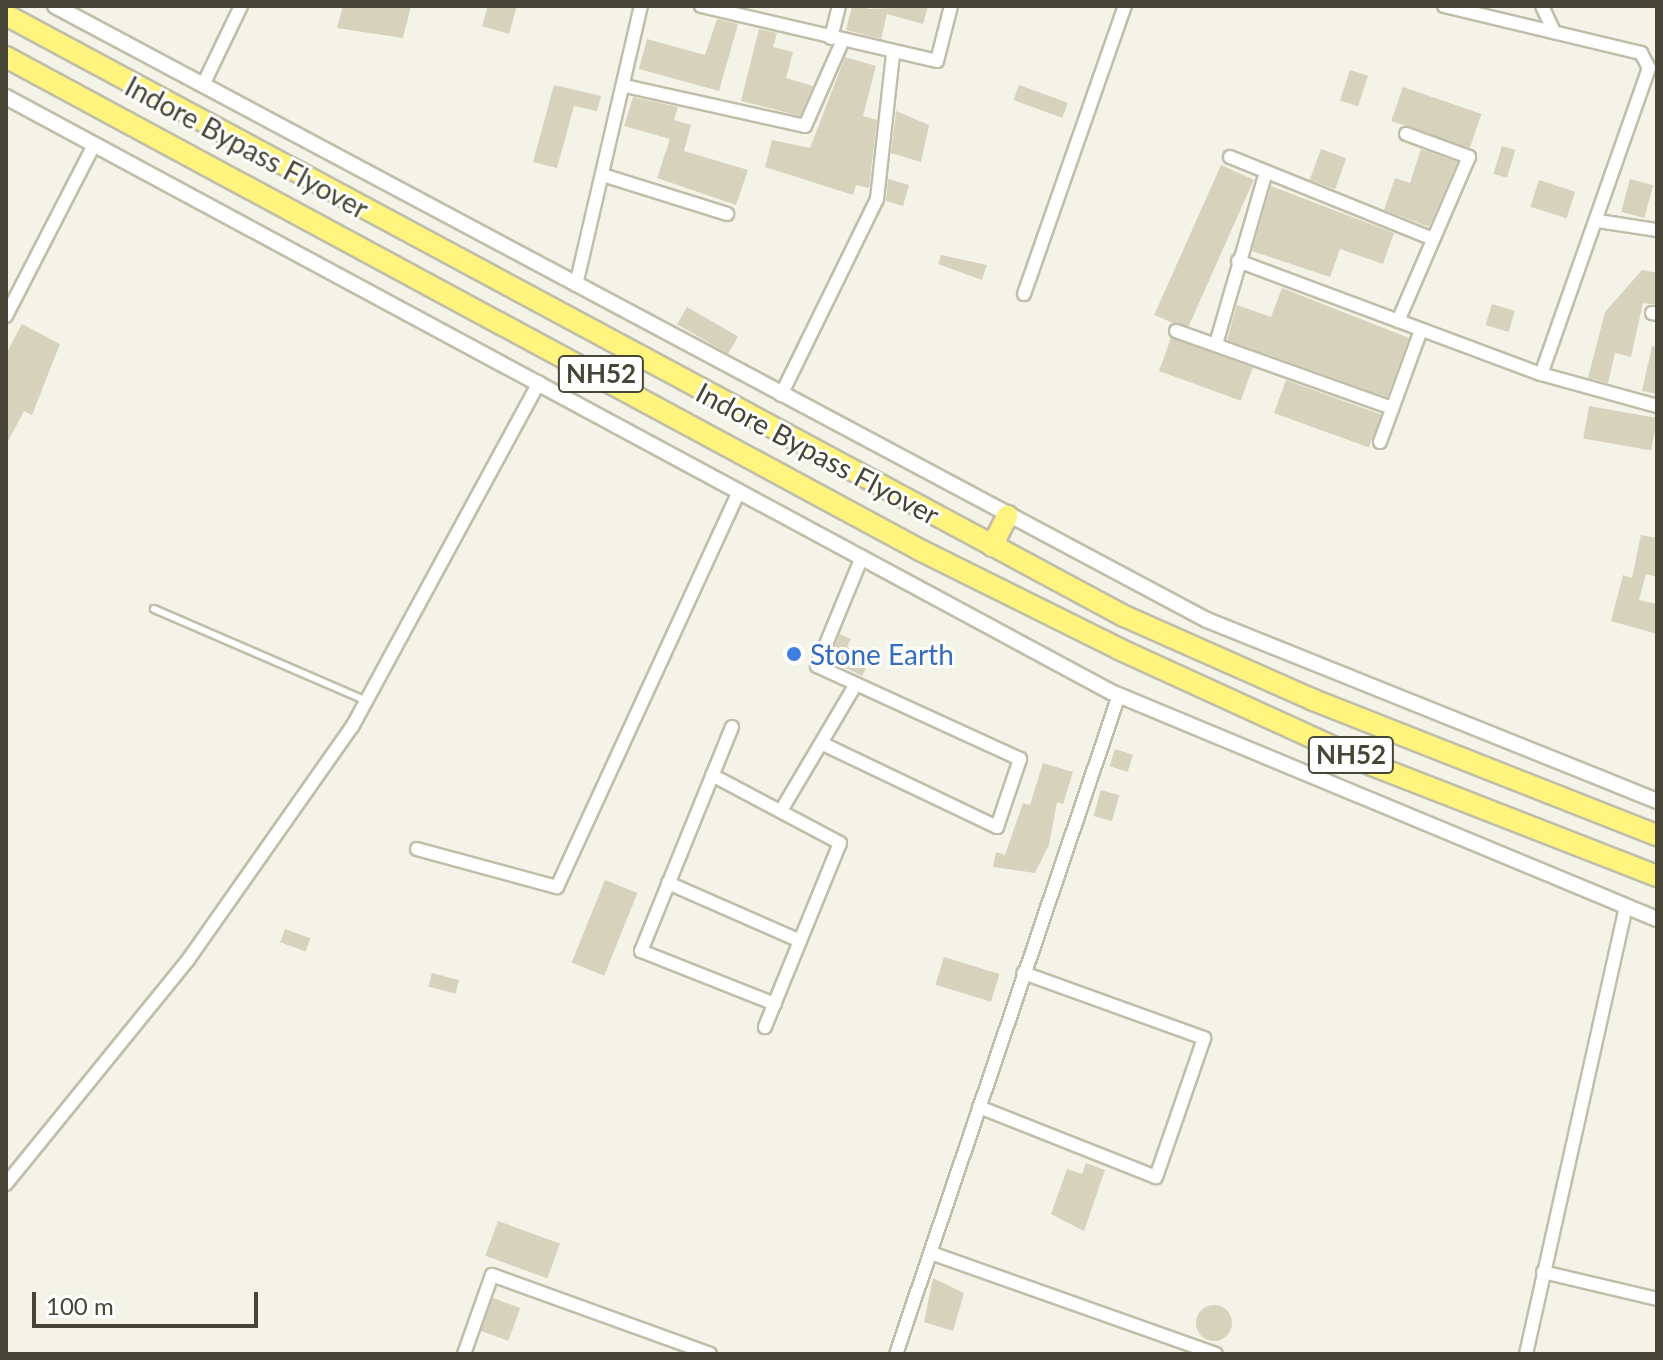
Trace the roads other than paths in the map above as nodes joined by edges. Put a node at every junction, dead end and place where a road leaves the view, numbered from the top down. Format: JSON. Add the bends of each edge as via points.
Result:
{"nodes":[{"id":1,"x":55,"y":6,"type":"edge"},
{"id":2,"x":241,"y":6,"type":"edge"},
{"id":3,"x":641,"y":6,"type":"edge"},
{"id":4,"x":701,"y":6,"type":"edge"},
{"id":5,"x":839,"y":6,"type":"edge"},
{"id":6,"x":951,"y":6,"type":"edge"},
{"id":7,"x":1125,"y":6,"type":"edge"},
{"id":8,"x":1444,"y":6,"type":"edge"},
{"id":9,"x":1542,"y":6,"type":"edge"},
{"id":10,"x":744,"y":10,"type":"edge"},
{"id":11,"x":6,"y":15,"type":"edge"},
{"id":12,"x":1554,"y":32,"type":"junction"},
{"id":13,"x":836,"y":40,"type":"junction"},
{"id":14,"x":893,"y":54,"type":"junction"},
{"id":15,"x":6,"y":57,"type":"edge"},
{"id":16,"x":1653,"y":68,"type":"edge"},
{"id":17,"x":203,"y":85,"type":"junction"},
{"id":18,"x":625,"y":86,"type":"junction"},
{"id":19,"x":6,"y":97,"type":"edge"},
{"id":20,"x":1406,"y":134,"type":"dead end"},
{"id":21,"x":94,"y":145,"type":"junction"},
{"id":22,"x":1230,"y":157,"type":"dead end"},
{"id":23,"x":1266,"y":172,"type":"junction"},
{"id":24,"x":606,"y":176,"type":"junction"},
{"id":25,"x":727,"y":214,"type":"dead end"},
{"id":26,"x":1598,"y":221,"type":"junction"},
{"id":27,"x":1657,"y":230,"type":"edge"},
{"id":28,"x":1433,"y":239,"type":"junction"},
{"id":29,"x":1238,"y":261,"type":"junction"},
{"id":30,"x":576,"y":285,"type":"junction"},
{"id":31,"x":1024,"y":294,"type":"dead end"},
{"id":32,"x":6,"y":316,"type":"edge"},
{"id":33,"x":1398,"y":321,"type":"junction"},
{"id":34,"x":1421,"y":330,"type":"junction"},
{"id":35,"x":1176,"y":331,"type":"dead end"},
{"id":36,"x":1216,"y":344,"type":"junction"},
{"id":37,"x":1541,"y":374,"type":"junction"},
{"id":38,"x":539,"y":383,"type":"junction"},
{"id":39,"x":781,"y":395,"type":"junction"},
{"id":40,"x":1657,"y":406,"type":"edge"},
{"id":41,"x":1392,"y":408,"type":"junction"},
{"id":42,"x":1380,"y":442,"type":"dead end"},
{"id":43,"x":739,"y":491,"type":"junction"},
{"id":44,"x":1007,"y":516,"type":"junction"},
{"id":45,"x":992,"y":546,"type":"junction"},
{"id":46,"x":862,"y":557,"type":"junction"},
{"id":47,"x":154,"y":609,"type":"dead end"},
{"id":48,"x":856,"y":684,"type":"junction"},
{"id":49,"x":1119,"y":695,"type":"junction"},
{"id":50,"x":367,"y":701,"type":"junction"},
{"id":51,"x":732,"y":727,"type":"dead end"},
{"id":52,"x":823,"y":744,"type":"junction"},
{"id":53,"x":712,"y":775,"type":"junction"},
{"id":54,"x":1657,"y":801,"type":"edge"},
{"id":55,"x":782,"y":809,"type":"junction"},
{"id":56,"x":1657,"y":835,"type":"edge"},
{"id":57,"x":417,"y":849,"type":"dead end"},
{"id":58,"x":1657,"y":876,"type":"edge"},
{"id":59,"x":668,"y":883,"type":"junction"},
{"id":60,"x":1626,"y":907,"type":"junction"},
{"id":61,"x":1657,"y":919,"type":"edge"},
{"id":62,"x":800,"y":941,"type":"junction"},
{"id":63,"x":1023,"y":973,"type":"junction"},
{"id":64,"x":775,"y":1004,"type":"junction"},
{"id":65,"x":765,"y":1027,"type":"dead end"},
{"id":66,"x":979,"y":1107,"type":"junction"},
{"id":67,"x":6,"y":1184,"type":"edge"},
{"id":68,"x":931,"y":1253,"type":"junction"},
{"id":69,"x":1543,"y":1272,"type":"junction"},
{"id":70,"x":1657,"y":1299,"type":"edge"},
{"id":71,"x":464,"y":1354,"type":"edge"},
{"id":72,"x":710,"y":1354,"type":"edge"},
{"id":73,"x":896,"y":1354,"type":"edge"},
{"id":74,"x":1216,"y":1354,"type":"edge"},
{"id":75,"x":1526,"y":1354,"type":"edge"}],
"edges":[{"from":1,"to":17,"type":"street"},
{"from":2,"to":17,"type":"street"},
{"from":3,"to":18,"type":"street"},
{"from":4,"to":10,"type":"street"},
{"from":5,"to":13,"type":"street"},
{"from":6,"to":14,"type":"street","via":[[937,61]]},
{"from":7,"to":31,"type":"street"},
{"from":8,"to":12,"type":"street"},
{"from":9,"to":12,"type":"street"},
{"from":10,"to":13,"type":"street"},
{"from":11,"to":45,"type":"highway","name":"Indore Bypass Flyover","number":"NH52"},
{"from":12,"to":16,"type":"street","via":[[1641,53]]},
{"from":13,"to":14,"type":"street"},
{"from":13,"to":18,"type":"street","via":[[805,126]]},
{"from":14,"to":39,"type":"street","via":[[877,199]]},
{"from":15,"to":58,"type":"highway","name":"Indore Bypass Flyover","number":"NH52","via":[[1053,616],[1372,765]]},
{"from":16,"to":26,"type":"street"},
{"from":17,"to":30,"type":"street"},
{"from":18,"to":24,"type":"street"},
{"from":19,"to":21,"type":"street"},
{"from":20,"to":28,"type":"street","via":[[1469,157]]},
{"from":21,"to":32,"type":"street"},
{"from":21,"to":38,"type":"street"},
{"from":22,"to":23,"type":"street"},
{"from":23,"to":28,"type":"street"},
{"from":23,"to":29,"type":"street"},
{"from":24,"to":25,"type":"street"},
{"from":24,"to":30,"type":"street"},
{"from":26,"to":27,"type":"street"},
{"from":26,"to":37,"type":"street"},
{"from":28,"to":33,"type":"street"},
{"from":29,"to":33,"type":"street"},
{"from":29,"to":36,"type":"street"},
{"from":30,"to":39,"type":"street"},
{"from":33,"to":34,"type":"street"},
{"from":34,"to":37,"type":"street"},
{"from":34,"to":41,"type":"street"},
{"from":35,"to":36,"type":"street"},
{"from":36,"to":41,"type":"street"},
{"from":37,"to":40,"type":"street"},
{"from":38,"to":43,"type":"street"},
{"from":38,"to":50,"type":"street"},
{"from":39,"to":44,"type":"street"},
{"from":41,"to":42,"type":"street"},
{"from":43,"to":46,"type":"street"},
{"from":43,"to":57,"type":"street","via":[[557,887]]},
{"from":44,"to":45,"type":"highway"},
{"from":44,"to":54,"type":"street","via":[[1207,620]]},
{"from":45,"to":56,"type":"highway","name":"Indore Bypass Flyover","number":"NH52","via":[[1261,678]]},
{"from":46,"to":48,"type":"street","via":[[817,666]]},
{"from":46,"to":49,"type":"street"},
{"from":47,"to":50,"type":"lane"},
{"from":48,"to":52,"type":"street"},
{"from":48,"to":52,"type":"street","via":[[1020,759],[997,827]]},
{"from":49,"to":60,"type":"street"},
{"from":49,"to":63,"type":"street"},
{"from":50,"to":67,"type":"street","via":[[188,960]]},
{"from":51,"to":53,"type":"street"},
{"from":52,"to":55,"type":"street"},
{"from":53,"to":55,"type":"street"},
{"from":53,"to":59,"type":"street"},
{"from":55,"to":62,"type":"street","via":[[840,843]]},
{"from":59,"to":62,"type":"street"},
{"from":59,"to":64,"type":"street","via":[[641,951]]},
{"from":60,"to":61,"type":"street"},
{"from":60,"to":69,"type":"street"},
{"from":62,"to":64,"type":"street"},
{"from":63,"to":66,"type":"street"},
{"from":63,"to":66,"type":"street","via":[[1204,1038],[1156,1177]]},
{"from":64,"to":65,"type":"street"},
{"from":66,"to":68,"type":"street"},
{"from":68,"to":73,"type":"street"},
{"from":68,"to":74,"type":"street"},
{"from":69,"to":70,"type":"street"},
{"from":69,"to":75,"type":"street"},
{"from":71,"to":72,"type":"street","via":[[492,1275]]}]}
